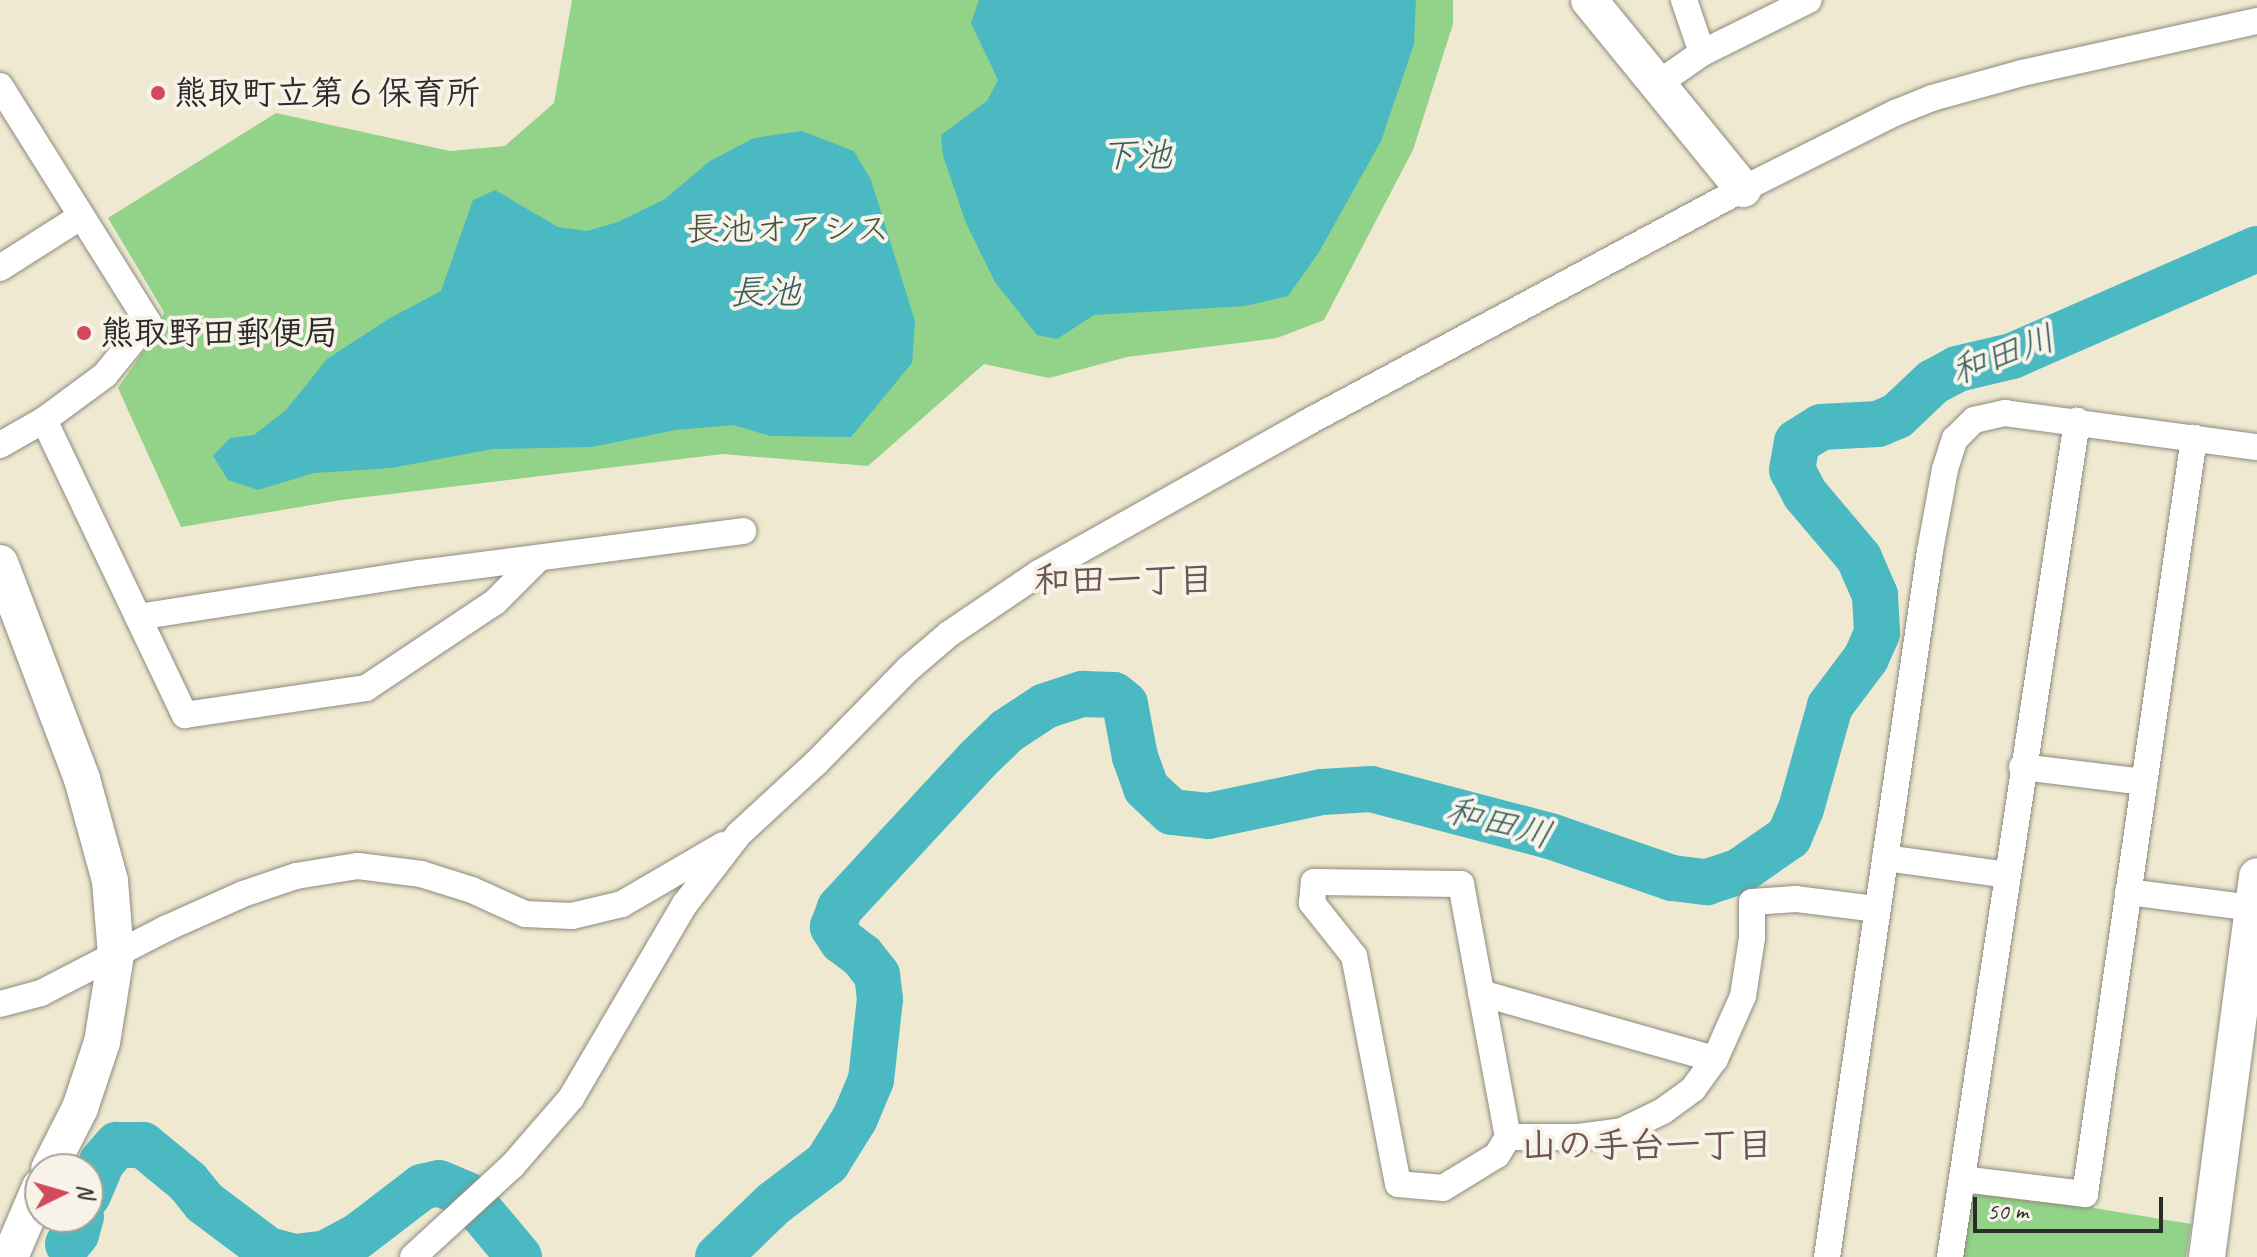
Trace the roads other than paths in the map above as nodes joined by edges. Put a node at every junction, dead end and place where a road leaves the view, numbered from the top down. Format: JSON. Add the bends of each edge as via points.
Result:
{"nodes":[{"id":1,"x":1589,"y":0,"type":"edge"},
{"id":2,"x":1684,"y":0,"type":"edge"},
{"id":3,"x":1809,"y":0,"type":"edge"},
{"id":4,"x":2249,"y":14,"type":"edge"},
{"id":5,"x":1702,"y":53,"type":"junction"},
{"id":6,"x":1659,"y":83,"type":"junction"},
{"id":7,"x":0,"y":86,"type":"edge"},
{"id":8,"x":1743,"y":189,"type":"junction"},
{"id":9,"x":80,"y":217,"type":"junction"},
{"id":10,"x":0,"y":268,"type":"edge"},
{"id":11,"x":44,"y":420,"type":"junction"},
{"id":12,"x":2077,"y":421,"type":"junction"},
{"id":13,"x":2194,"y":438,"type":"junction"},
{"id":14,"x":0,"y":445,"type":"edge"},
{"id":15,"x":2257,"y":447,"type":"edge"},
{"id":16,"x":743,"y":531,"type":"dead end"},
{"id":17,"x":537,"y":560,"type":"junction"},
{"id":18,"x":0,"y":563,"type":"edge"},
{"id":19,"x":138,"y":617,"type":"junction"},
{"id":20,"x":2022,"y":767,"type":"junction"},
{"id":21,"x":2144,"y":782,"type":"junction"},
{"id":22,"x":739,"y":834,"type":"junction"},
{"id":23,"x":1885,"y":858,"type":"junction"},
{"id":24,"x":2007,"y":875,"type":"junction"},
{"id":25,"x":2128,"y":892,"type":"junction"},
{"id":26,"x":2255,"y":892,"type":"edge"},
{"id":27,"x":1876,"y":909,"type":"junction"},
{"id":28,"x":116,"y":955,"type":"junction"},
{"id":29,"x":1481,"y":993,"type":"junction"},
{"id":30,"x":0,"y":1004,"type":"edge"},
{"id":31,"x":1715,"y":1059,"type":"junction"},
{"id":32,"x":1508,"y":1137,"type":"junction"},
{"id":33,"x":57,"y":1153,"type":"edge"},
{"id":34,"x":1962,"y":1179,"type":"junction"},
{"id":35,"x":24,"y":1224,"type":"edge"},
{"id":36,"x":10,"y":1257,"type":"edge"},
{"id":37,"x":413,"y":1257,"type":"edge"},
{"id":38,"x":1827,"y":1257,"type":"edge"},
{"id":39,"x":1950,"y":1257,"type":"edge"},
{"id":40,"x":2207,"y":1257,"type":"edge"}],
"edges":[{"from":1,"to":6,"type":"street"},
{"from":2,"to":5,"type":"street"},
{"from":3,"to":5,"type":"street"},
{"from":4,"to":8,"type":"street","via":[[1932,98]]},
{"from":5,"to":6,"type":"street"},
{"from":6,"to":8,"type":"street"},
{"from":7,"to":9,"type":"street"},
{"from":8,"to":22,"type":"street","via":[[1039,573],[908,669]]},
{"from":9,"to":10,"type":"street"},
{"from":9,"to":11,"type":"street","via":[[148,322],[105,375]]},
{"from":11,"to":14,"type":"street"},
{"from":11,"to":19,"type":"street"},
{"from":12,"to":13,"type":"street"},
{"from":12,"to":20,"type":"street"},
{"from":12,"to":23,"type":"street","via":[[2005,413],[1974,420],[1955,439],[1930,551]]},
{"from":13,"to":15,"type":"street"},
{"from":13,"to":21,"type":"street"},
{"from":16,"to":17,"type":"street"},
{"from":17,"to":19,"type":"street"},
{"from":17,"to":19,"type":"street","via":[[495,602],[366,688],[185,715]]},
{"from":18,"to":28,"type":"street","via":[[82,779],[110,881]]},
{"from":20,"to":21,"type":"street"},
{"from":20,"to":24,"type":"street"},
{"from":21,"to":25,"type":"street"},
{"from":22,"to":28,"type":"street","via":[[622,904],[572,916],[525,914],[421,874],[358,866],[296,876],[243,894]]},
{"from":22,"to":37,"type":"street","via":[[685,904],[571,1098],[513,1165]]},
{"from":23,"to":24,"type":"street"},
{"from":23,"to":27,"type":"street"},
{"from":24,"to":34,"type":"street"},
{"from":25,"to":26,"type":"street"},
{"from":25,"to":34,"type":"street","via":[[2085,1194]]},
{"from":26,"to":40,"type":"street"},
{"from":27,"to":31,"type":"street","via":[[1796,899],[1752,902],[1743,996]]},
{"from":27,"to":38,"type":"street"},
{"from":28,"to":30,"type":"street","via":[[41,993]]},
{"from":28,"to":33,"type":"street","via":[[102,1042],[80,1108]]},
{"from":29,"to":31,"type":"street"},
{"from":29,"to":32,"type":"street"},
{"from":29,"to":32,"type":"street","via":[[1461,884],[1314,882],[1312,903],[1354,956],[1398,1184],[1443,1188],[1497,1155]]},
{"from":31,"to":32,"type":"street","via":[[1693,1089],[1622,1131]]},
{"from":34,"to":39,"type":"street"},
{"from":35,"to":36,"type":"street"}]}
